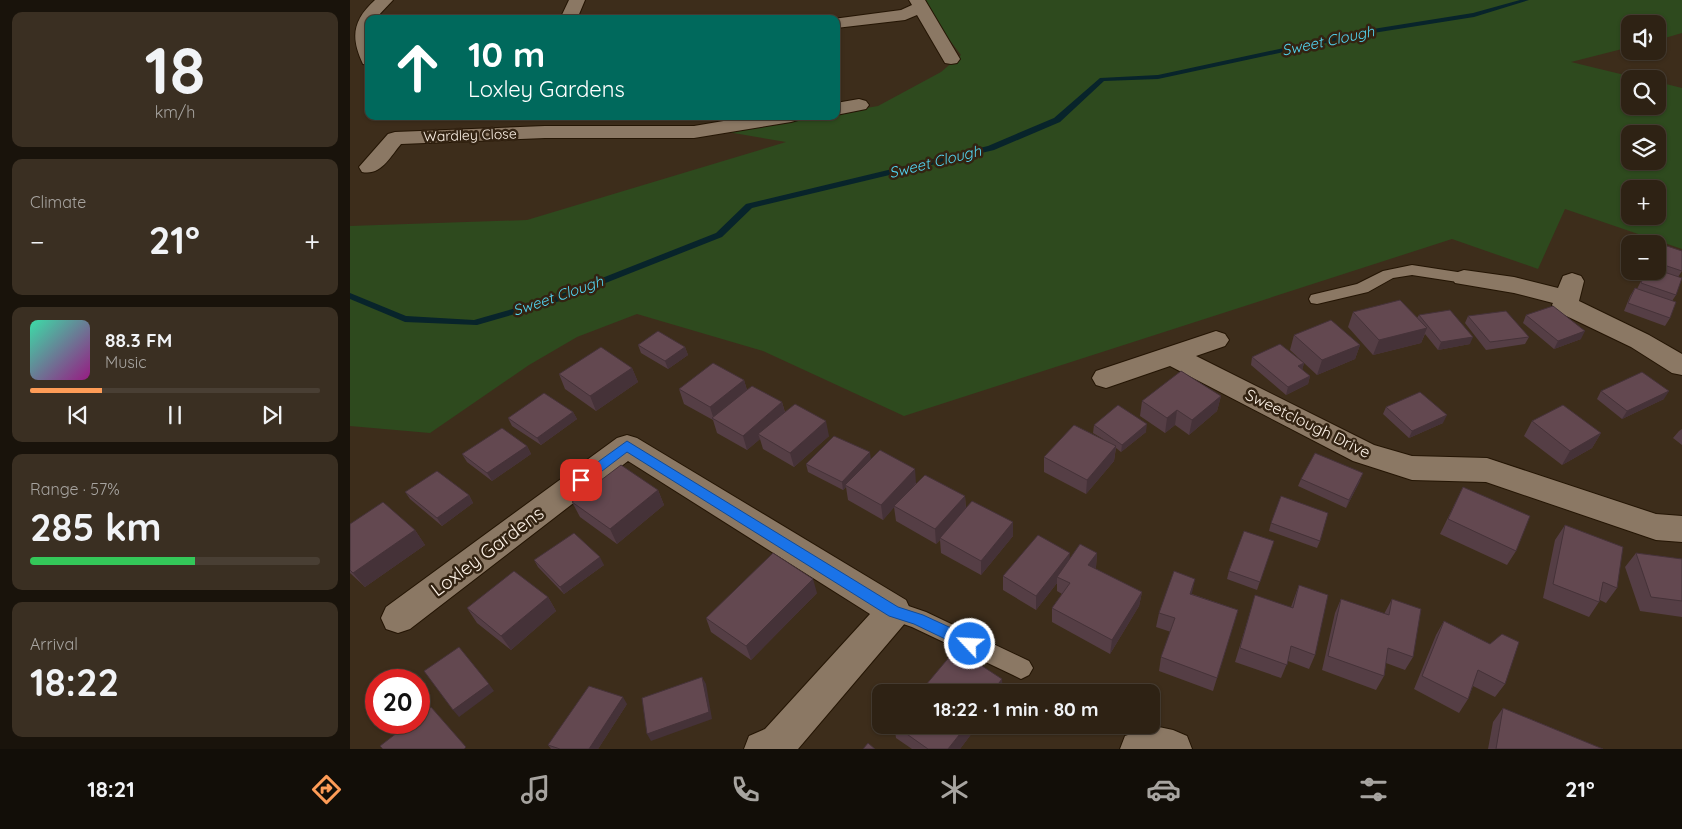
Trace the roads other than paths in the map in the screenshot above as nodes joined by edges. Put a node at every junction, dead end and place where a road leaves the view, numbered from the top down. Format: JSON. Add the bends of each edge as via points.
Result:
{"nodes":[{"id":1,"x":385,"y":0,"type":"edge"},
{"id":2,"x":577,"y":0,"type":"edge"},
{"id":3,"x":919,"y":4,"type":"edge"},
{"id":4,"x":369,"y":15,"type":"edge"},
{"id":5,"x":570,"y":15,"type":"edge"},
{"id":6,"x":365,"y":21,"type":"edge"},
{"id":7,"x":840,"y":23,"type":"edge"},
{"id":8,"x":951,"y":59,"type":"dead end"},
{"id":9,"x":365,"y":64,"type":"edge"},
{"id":10,"x":859,"y":105,"type":"dead end"},
{"id":11,"x":840,"y":108,"type":"edge"},
{"id":12,"x":767,"y":120,"type":"edge"},
{"id":13,"x":550,"y":124,"type":"edge"},
{"id":14,"x":370,"y":167,"type":"dead end"},
{"id":15,"x":1464,"y":278,"type":"joint"},
{"id":16,"x":1316,"y":299,"type":"dead end"},
{"id":17,"x":1216,"y":340,"type":"dead end"},
{"id":18,"x":1171,"y":355,"type":"junction"},
{"id":19,"x":1682,"y":366,"type":"edge"},
{"id":20,"x":1106,"y":378,"type":"dead end"},
{"id":21,"x":1682,"y":529,"type":"edge"},
{"id":22,"x":894,"y":611,"type":"junction"},
{"id":23,"x":398,"y":618,"type":"dead end"},
{"id":24,"x":1021,"y":668,"type":"dead end"},
{"id":25,"x":763,"y":749,"type":"edge"},
{"id":26,"x":1139,"y":749,"type":"edge"},
{"id":27,"x":1173,"y":749,"type":"edge"}],
"edges":[{"from":1,"to":4,"type":"street"},
{"from":2,"to":5,"type":"street"},
{"from":3,"to":7,"type":"street","via":[[905,15]]},
{"from":3,"to":8,"type":"street"},
{"from":6,"to":9,"type":"street","via":[[359,37]]},
{"from":10,"to":11,"type":"street"},
{"from":12,"to":13,"type":"street","name":"Wardley Close","via":[[694,132]]},
{"from":13,"to":14,"type":"street","name":"Wardley Close","via":[[395,138]]},
{"from":15,"to":16,"type":"lane","via":[[1412,270],[1389,274],[1362,288]]},
{"from":15,"to":19,"type":"street","via":[[1569,289],[1566,305],[1640,341]]},
{"from":17,"to":18,"type":"street"},
{"from":18,"to":20,"type":"street"},
{"from":18,"to":21,"type":"street","name":"Sweetclough Drive","via":[[1364,453],[1412,468],[1487,470],[1656,527]]},
{"from":22,"to":23,"type":"street","name":"Loxley Gardens","via":[[627,446]]},
{"from":22,"to":24,"type":"lane","via":[[918,619]]},
{"from":22,"to":25,"type":"street","via":[[778,743]]},
{"from":26,"to":27,"type":"street","via":[[1154,745]]}]}
